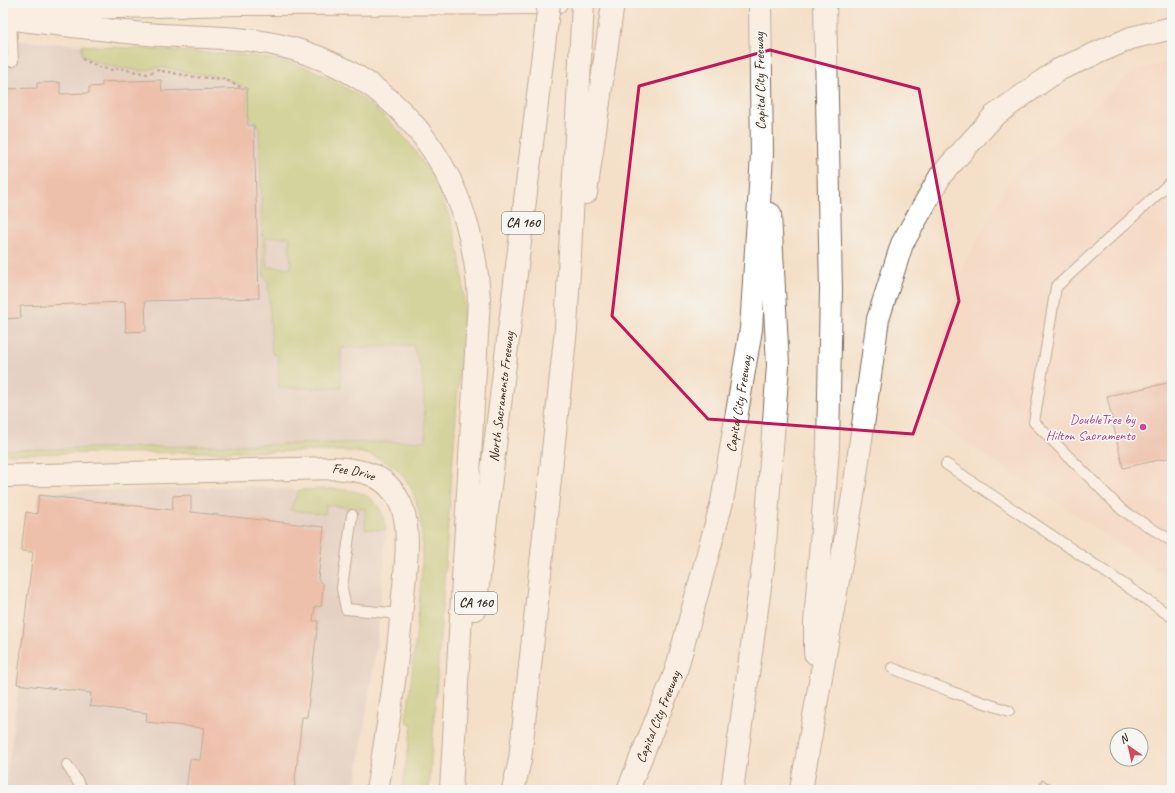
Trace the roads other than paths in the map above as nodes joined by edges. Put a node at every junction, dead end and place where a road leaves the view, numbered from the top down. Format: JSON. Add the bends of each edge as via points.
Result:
{"nodes":[{"id":1,"x":549,"y":3,"type":"edge"},
{"id":2,"x":556,"y":3,"type":"edge"},
{"id":3,"x":583,"y":3,"type":"edge"},
{"id":4,"x":613,"y":3,"type":"edge"},
{"id":5,"x":825,"y":3,"type":"edge"},
{"id":6,"x":184,"y":4,"type":"edge"},
{"id":7,"x":760,"y":13,"type":"edge"},
{"id":8,"x":6,"y":16,"type":"edge"},
{"id":9,"x":1172,"y":28,"type":"edge"},
{"id":10,"x":8,"y":61,"type":"edge"},
{"id":11,"x":761,"y":120,"type":"junction"},
{"id":12,"x":1172,"y":181,"type":"edge"},
{"id":13,"x":566,"y":329,"type":"junction"},
{"id":14,"x":946,"y":464,"type":"dead end"},
{"id":15,"x":3,"y":476,"type":"edge"},
{"id":16,"x":352,"y":515,"type":"dead end"},
{"id":17,"x":1172,"y":541,"type":"edge"},
{"id":18,"x":401,"y":614,"type":"junction"},
{"id":19,"x":1172,"y":617,"type":"edge"},
{"id":20,"x":892,"y":668,"type":"dead end"},
{"id":21,"x":1009,"y":712,"type":"dead end"},
{"id":22,"x":814,"y":716,"type":"junction"},
{"id":23,"x":67,"y":765,"type":"dead end"},
{"id":24,"x":83,"y":790,"type":"edge"},
{"id":25,"x":377,"y":790,"type":"edge"},
{"id":26,"x":452,"y":790,"type":"edge"},
{"id":27,"x":513,"y":790,"type":"edge"},
{"id":28,"x":628,"y":790,"type":"edge"},
{"id":29,"x":732,"y":790,"type":"edge"},
{"id":30,"x":801,"y":790,"type":"edge"}],
"edges":[{"from":1,"to":26,"type":"main road","name":"North Sacramento Freeway","number":"CA 160","bridge":true,"via":[[500,417]]},
{"from":2,"to":6,"type":"main road"},
{"from":3,"to":13,"type":"main road"},
{"from":4,"to":13,"type":"main road"},
{"from":5,"to":22,"type":"main road","via":[[831,298],[828,447],[815,623]]},
{"from":6,"to":8,"type":"main road"},
{"from":7,"to":11,"type":"main road","name":"Capital City Freeway"},
{"from":8,"to":10,"type":"lane"},
{"from":8,"to":26,"type":"main road","via":[[148,34],[255,41],[311,54],[363,81],[400,110],[428,142],[449,176],[471,236],[479,300]]},
{"from":9,"to":22,"type":"main road","via":[[1131,38],[1058,70],[994,116],[941,175],[902,244],[878,320],[853,496]]},
{"from":11,"to":28,"type":"main road","name":"Capital City Freeway","via":[[762,155],[751,330],[722,502],[676,671]]},
{"from":11,"to":29,"type":"main road","via":[[770,208],[778,365],[764,558]]},
{"from":12,"to":17,"type":"lane","via":[[1056,287],[1034,422],[1122,510]]},
{"from":13,"to":27,"type":"main road","via":[[520,760]]},
{"from":14,"to":19,"type":"lane"},
{"from":15,"to":18,"type":"main road","name":"Fee Drive","via":[[322,468],[367,472],[379,477],[390,487],[398,497],[403,510],[407,542]]},
{"from":16,"to":18,"type":"lane","via":[[342,588],[346,609]]},
{"from":18,"to":25,"type":"main road","name":"Fee Drive","via":[[392,699]]},
{"from":20,"to":21,"type":"lane"},
{"from":22,"to":30,"type":"main road"},
{"from":23,"to":24,"type":"lane"}]}
